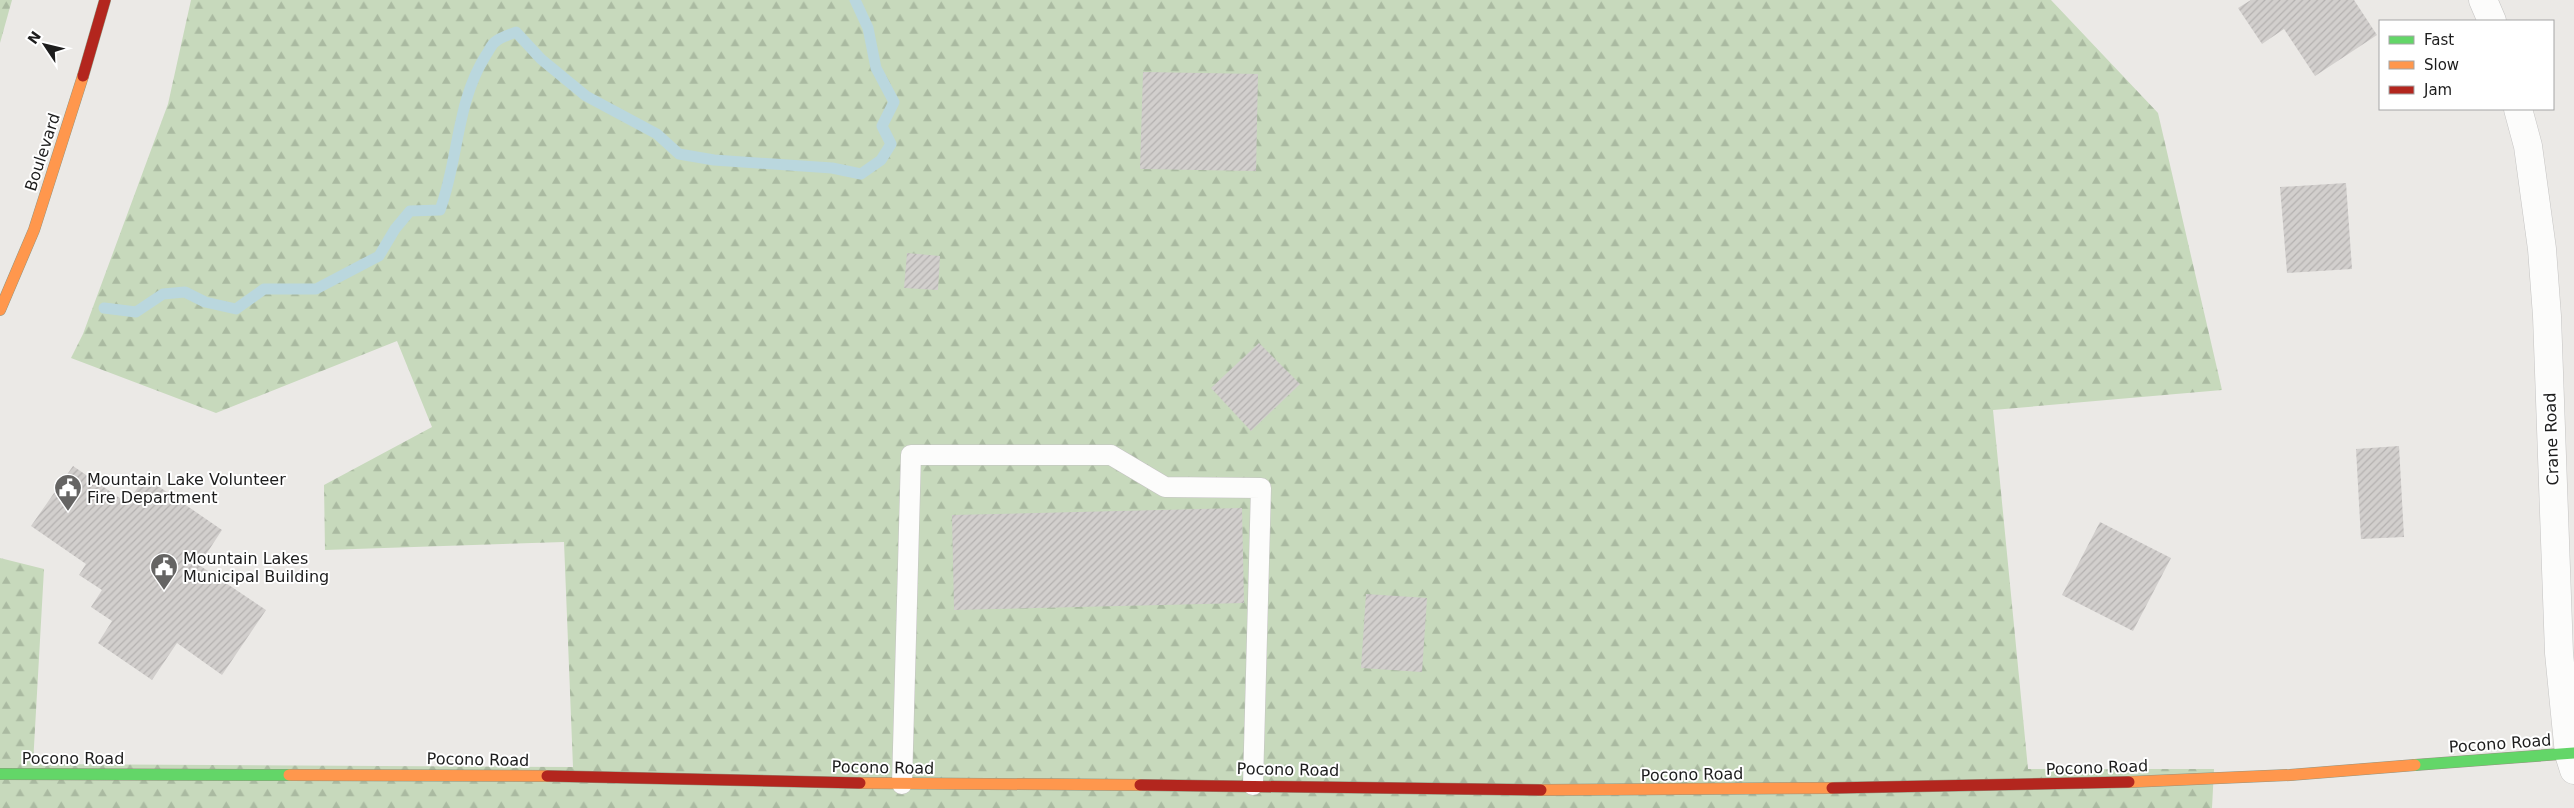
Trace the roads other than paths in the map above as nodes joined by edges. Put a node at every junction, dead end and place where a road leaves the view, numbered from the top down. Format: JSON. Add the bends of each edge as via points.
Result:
{"nodes":[{"id":1,"x":105,"y":0,"type":"edge"},
{"id":2,"x":2483,"y":0,"type":"edge"},
{"id":3,"x":2497,"y":0,"type":"edge"},
{"id":4,"x":2493,"y":20,"type":"edge"},
{"id":5,"x":2493,"y":20,"type":"edge"},
{"id":6,"x":2518,"y":110,"type":"edge"},
{"id":7,"x":0,"y":310,"type":"edge"},
{"id":8,"x":2572,"y":759,"type":"edge"},
{"id":9,"x":0,"y":774,"type":"edge"},
{"id":10,"x":902,"y":784,"type":"junction"},
{"id":11,"x":1253,"y":785,"type":"junction"}],
"edges":[{"from":1,"to":7,"type":"street","name":"Boulevard","via":[[34,230]]},
{"from":2,"to":4,"type":"street"},
{"from":3,"to":5,"type":"street"},
{"from":6,"to":8,"type":"street","name":"Crane Road","via":[[2528,146],[2542,249],[2559,653]]},
{"from":8,"to":11,"type":"street","name":"Pocono Road","via":[[2055,785],[1603,792]]},
{"from":9,"to":10,"type":"street","name":"Pocono Road","via":[[496,775]]},
{"from":10,"to":11,"type":"street","name":"Pocono Road"},
{"from":10,"to":11,"type":"lane","via":[[911,456],[1111,455],[1165,487],[1261,488]]}]}
